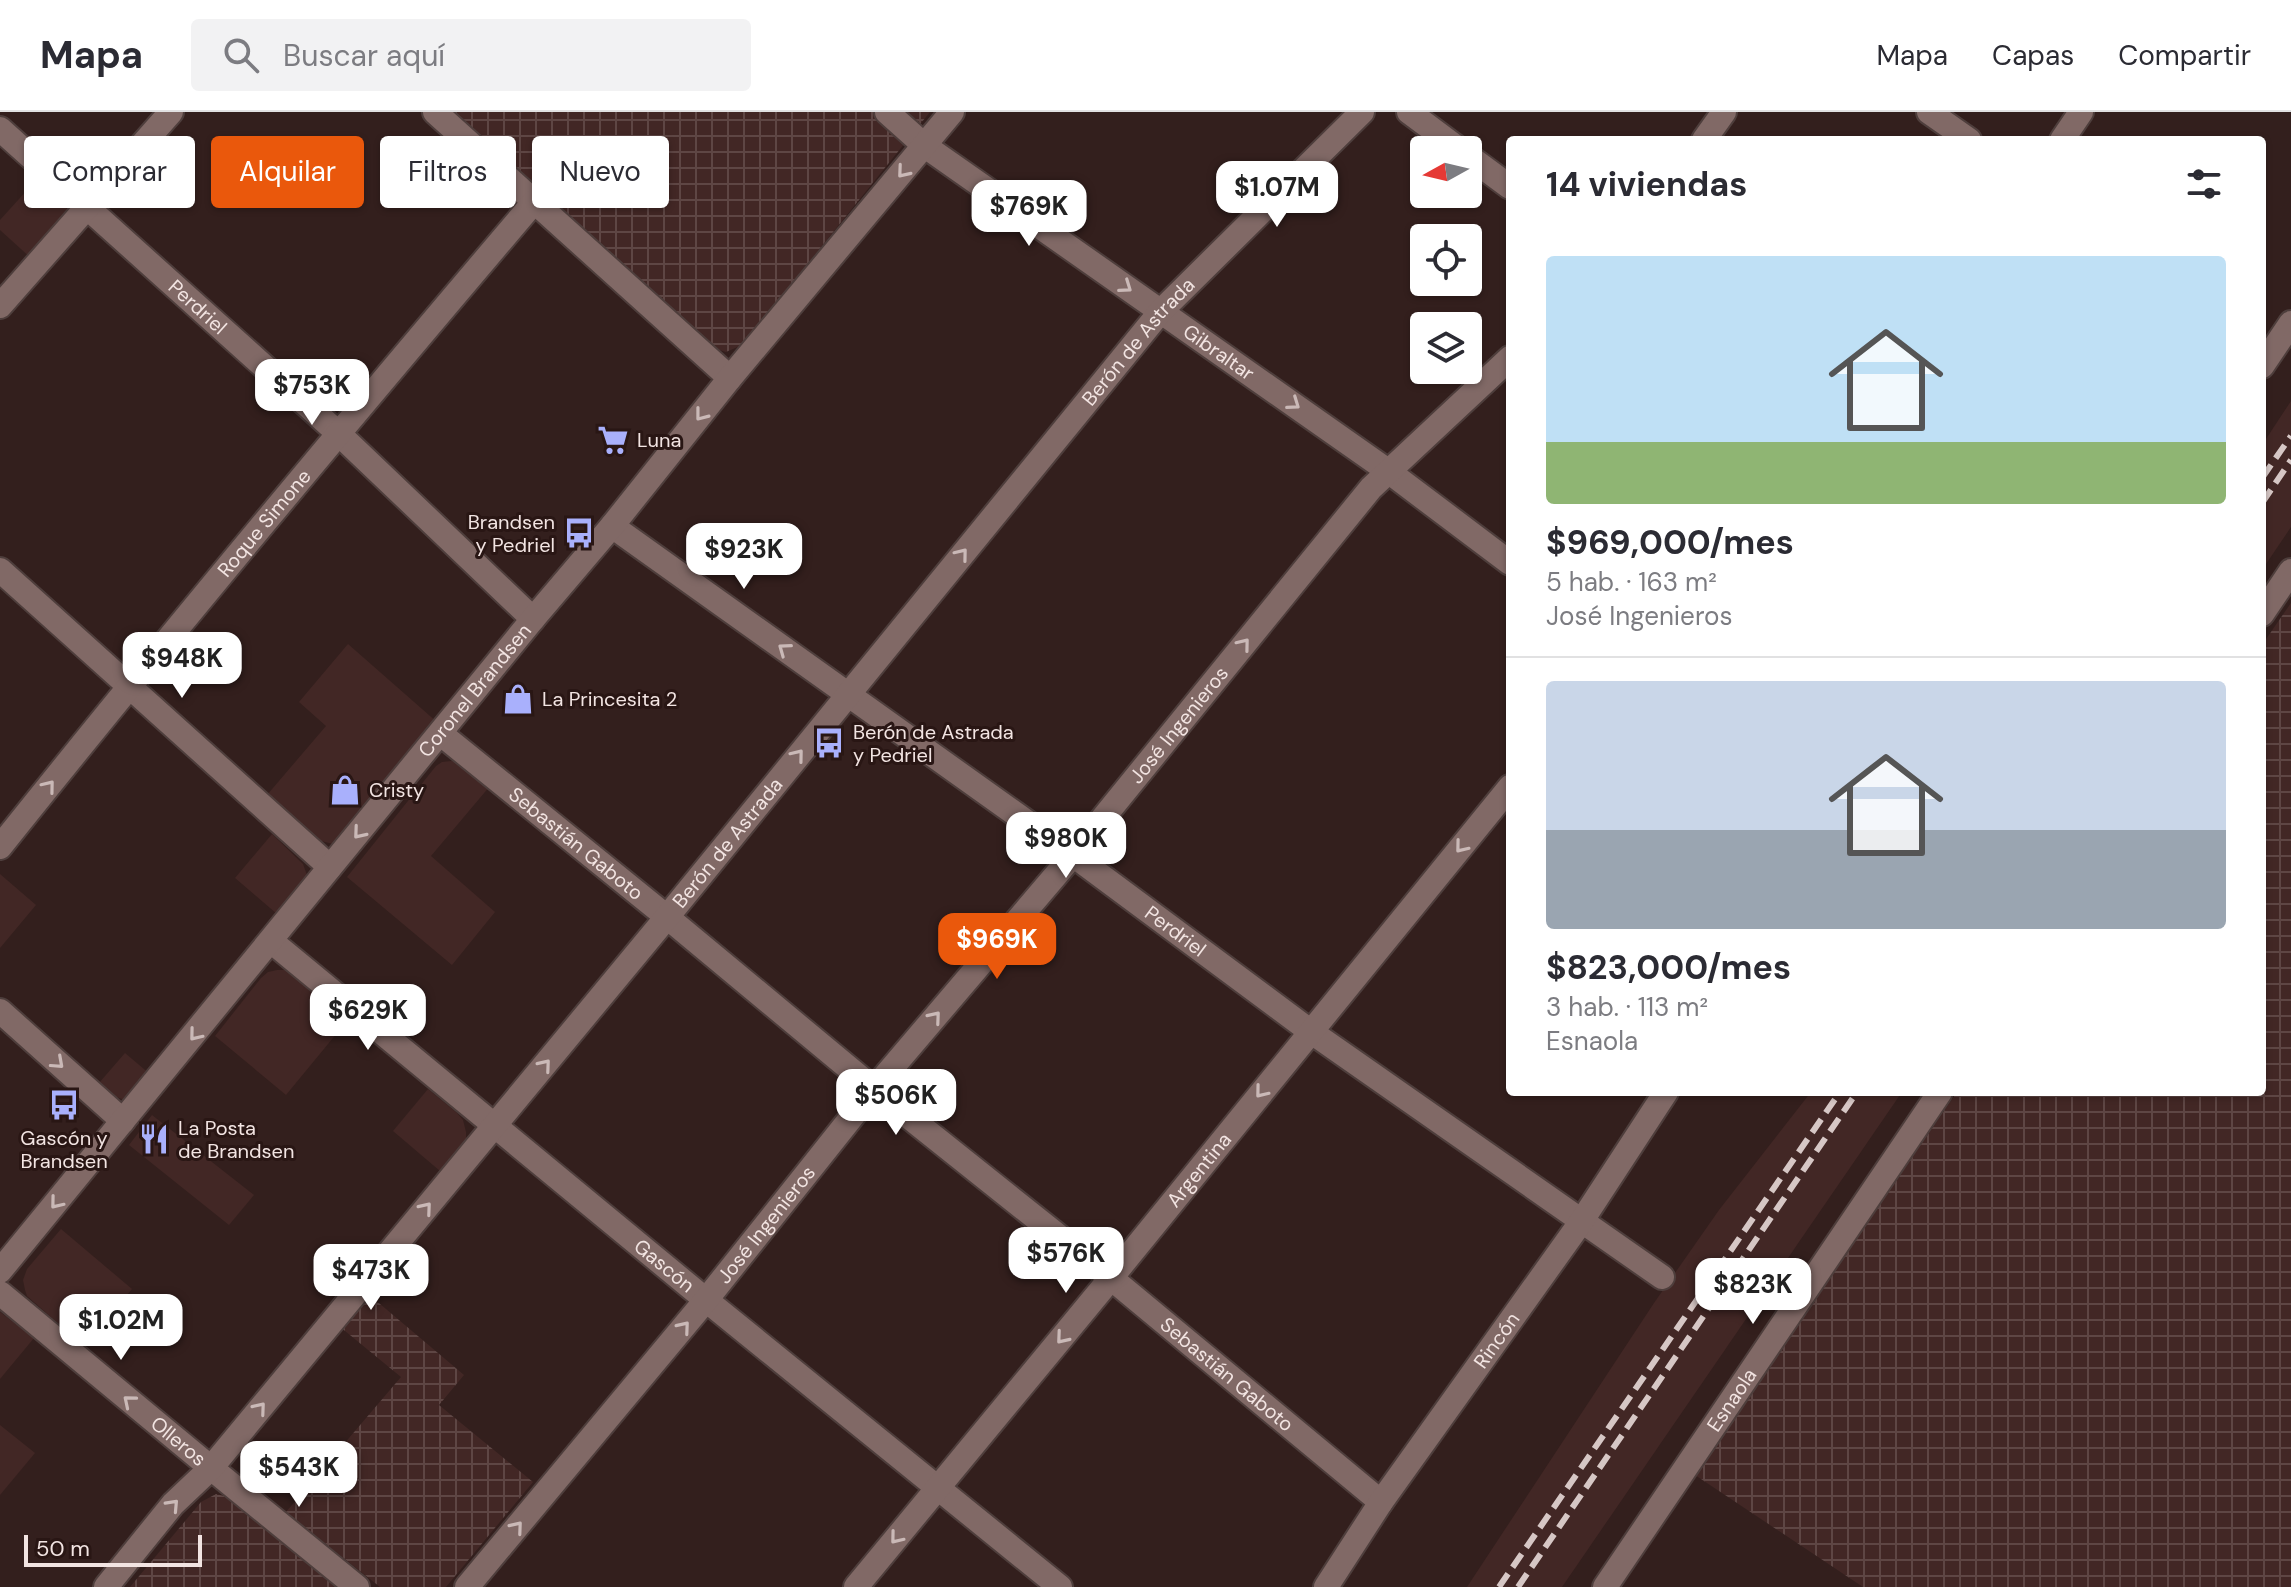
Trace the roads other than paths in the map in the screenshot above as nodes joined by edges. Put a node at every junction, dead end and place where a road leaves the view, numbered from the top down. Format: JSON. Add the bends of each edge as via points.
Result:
{"nodes":[{"id":1,"x":171,"y":112,"type":"edge"},
{"id":2,"x":435,"y":112,"type":"edge"},
{"id":3,"x":887,"y":112,"type":"edge"},
{"id":4,"x":952,"y":112,"type":"edge"},
{"id":5,"x":1362,"y":112,"type":"edge"},
{"id":6,"x":1409,"y":112,"type":"edge"},
{"id":7,"x":1724,"y":112,"type":"edge"},
{"id":8,"x":1929,"y":112,"type":"edge"},
{"id":9,"x":2081,"y":112,"type":"edge"},
{"id":10,"x":0,"y":129,"type":"edge"},
{"id":11,"x":1441,"y":136,"type":"edge"},
{"id":12,"x":1707,"y":136,"type":"edge"},
{"id":13,"x":1963,"y":136,"type":"edge"},
{"id":14,"x":2065,"y":136,"type":"edge"},
{"id":15,"x":925,"y":146,"type":"junction"},
{"id":16,"x":1482,"y":166,"type":"edge"},
{"id":17,"x":1506,"y":184,"type":"edge"},
{"id":18,"x":532,"y":200,"type":"edge"},
{"id":19,"x":532,"y":204,"type":"edge"},
{"id":20,"x":541,"y":208,"type":"edge"},
{"id":21,"x":87,"y":209,"type":"junction"},
{"id":22,"x":0,"y":306,"type":"edge"},
{"id":23,"x":1161,"y":311,"type":"junction"},
{"id":24,"x":2291,"y":323,"type":"edge"},
{"id":25,"x":2266,"y":352,"type":"edge"},
{"id":26,"x":1506,"y":362,"type":"edge"},
{"id":27,"x":730,"y":378,"type":"junction"},
{"id":28,"x":338,"y":433,"type":"junction"},
{"id":29,"x":1388,"y":471,"type":"junction"},
{"id":30,"x":612,"y":526,"type":"junction"},
{"id":31,"x":1506,"y":560,"type":"edge"},
{"id":32,"x":0,"y":570,"type":"edge"},
{"id":33,"x":2291,"y":571,"type":"edge"},
{"id":34,"x":2266,"y":608,"type":"edge"},
{"id":35,"x":533,"y":619,"type":"junction"},
{"id":36,"x":130,"y":685,"type":"junction"},
{"id":37,"x":847,"y":694,"type":"junction"},
{"id":38,"x":441,"y":734,"type":"junction"},
{"id":39,"x":1506,"y":792,"type":"edge"},
{"id":40,"x":0,"y":847,"type":"edge"},
{"id":41,"x":1073,"y":855,"type":"junction"},
{"id":42,"x":330,"y":867,"type":"junction"},
{"id":43,"x":667,"y":917,"type":"junction"},
{"id":44,"x":271,"y":941,"type":"junction"},
{"id":45,"x":0,"y":1011,"type":"edge"},
{"id":46,"x":1310,"y":1031,"type":"junction"},
{"id":47,"x":874,"y":1089,"type":"junction"},
{"id":48,"x":1663,"y":1096,"type":"edge"},
{"id":49,"x":1937,"y":1096,"type":"edge"},
{"id":50,"x":123,"y":1121,"type":"junction"},
{"id":51,"x":495,"y":1125,"type":"junction"},
{"id":52,"x":1581,"y":1222,"type":"junction"},
{"id":53,"x":0,"y":1271,"type":"edge"},
{"id":54,"x":1662,"y":1277,"type":"dead end"},
{"id":55,"x":1111,"y":1278,"type":"junction"},
{"id":56,"x":0,"y":1293,"type":"edge"},
{"id":57,"x":706,"y":1300,"type":"junction"},
{"id":58,"x":211,"y":1468,"type":"junction"},
{"id":59,"x":937,"y":1488,"type":"junction"},
{"id":60,"x":1381,"y":1502,"type":"junction"},
{"id":61,"x":106,"y":1587,"type":"edge"},
{"id":62,"x":357,"y":1587,"type":"edge"},
{"id":63,"x":467,"y":1587,"type":"edge"},
{"id":64,"x":856,"y":1587,"type":"edge"},
{"id":65,"x":1060,"y":1587,"type":"edge"},
{"id":66,"x":1326,"y":1587,"type":"edge"},
{"id":67,"x":1605,"y":1587,"type":"edge"}],
"edges":[{"from":1,"to":21,"type":"street"},
{"from":2,"to":18,"type":"street"},
{"from":3,"to":15,"type":"street","name":"Gibraltar"},
{"from":4,"to":15,"type":"street","name":"Coronel Brandsen"},
{"from":5,"to":23,"type":"street","name":"Berón de Astrada"},
{"from":6,"to":11,"type":"street"},
{"from":7,"to":12,"type":"street"},
{"from":8,"to":13,"type":"street"},
{"from":9,"to":14,"type":"street"},
{"from":10,"to":21,"type":"street","name":"Perdriel"},
{"from":15,"to":23,"type":"street","name":"Gibraltar","one_way":true},
{"from":15,"to":27,"type":"street","name":"Coronel Brandsen","one_way":true},
{"from":16,"to":17,"type":"street"},
{"from":19,"to":28,"type":"street","name":"Roque Simone"},
{"from":20,"to":27,"type":"street"},
{"from":21,"to":22,"type":"street"},
{"from":21,"to":28,"type":"street","name":"Perdriel"},
{"from":23,"to":29,"type":"street","name":"Gibraltar","one_way":true},
{"from":37,"to":23,"type":"street","name":"Berón de Astrada","one_way":true},
{"from":24,"to":25,"type":"street"},
{"from":26,"to":29,"type":"street","name":"José Ingenieros"},
{"from":27,"to":30,"type":"street","name":"Coronel Brandsen","one_way":true},
{"from":28,"to":35,"type":"street","name":"Perdriel"},
{"from":28,"to":36,"type":"street","name":"Roque Simone"},
{"from":29,"to":31,"type":"street","name":"Gibraltar"},
{"from":41,"to":29,"type":"street","name":"José Ingenieros","one_way":true},
{"from":30,"to":35,"type":"street","name":"Coronel Brandsen"},
{"from":37,"to":30,"type":"street","name":"Perdriel","one_way":true},
{"from":32,"to":36,"type":"street"},
{"from":33,"to":34,"type":"street"},
{"from":35,"to":38,"type":"street","name":"Coronel Brandsen"},
{"from":40,"to":36,"type":"street","name":"Roque Simone","one_way":true},
{"from":36,"to":42,"type":"street"},
{"from":37,"to":41,"type":"street","name":"Perdriel"},
{"from":43,"to":37,"type":"street","name":"Berón de Astrada","one_way":true},
{"from":38,"to":42,"type":"street","name":"Coronel Brandsen","one_way":true},
{"from":38,"to":43,"type":"street","name":"Sebastián Gaboto"},
{"from":39,"to":46,"type":"street","name":"Argentina","one_way":true},
{"from":41,"to":46,"type":"street","name":"Perdriel"},
{"from":47,"to":41,"type":"street","name":"José Ingenieros","one_way":true},
{"from":42,"to":44,"type":"street","name":"Coronel Brandsen"},
{"from":43,"to":47,"type":"street","name":"Sebastián Gaboto"},
{"from":51,"to":43,"type":"street","name":"Berón de Astrada","one_way":true},
{"from":44,"to":50,"type":"street","name":"Coronel Brandsen","one_way":true},
{"from":44,"to":51,"type":"street","name":"Gascón"},
{"from":45,"to":50,"type":"street","one_way":true},
{"from":46,"to":52,"type":"street","name":"Perdriel"},
{"from":46,"to":55,"type":"street","name":"Argentina","one_way":true},
{"from":47,"to":55,"type":"street","name":"Sebastián Gaboto"},
{"from":47,"to":57,"type":"street","name":"José Ingenieros"},
{"from":48,"to":52,"type":"street","name":"Rincón"},
{"from":49,"to":67,"type":"street","name":"Esnaola"},
{"from":50,"to":53,"type":"street","name":"Coronel Brandsen","one_way":true},
{"from":51,"to":57,"type":"street","name":"Gascón"},
{"from":58,"to":51,"type":"street","name":"Berón de Astrada","one_way":true},
{"from":52,"to":54,"type":"street","name":"Perdriel"},
{"from":52,"to":60,"type":"street","name":"Rincón"},
{"from":55,"to":59,"type":"street","name":"Argentina","one_way":true},
{"from":55,"to":60,"type":"street","name":"Sebastián Gaboto"},
{"from":58,"to":56,"type":"street","name":"Olleros","one_way":true},
{"from":57,"to":59,"type":"street","name":"Gascón"},
{"from":63,"to":57,"type":"street","name":"José Ingenieros","one_way":true},
{"from":61,"to":58,"type":"street","name":"Berón de Astrada","one_way":true,"via":[[173,1504]]},
{"from":58,"to":62,"type":"street","name":"Olleros"},
{"from":59,"to":64,"type":"street","name":"Argentina","one_way":true},
{"from":59,"to":65,"type":"street","name":"Gascón"},
{"from":60,"to":66,"type":"street","name":"Rincón"}]}
